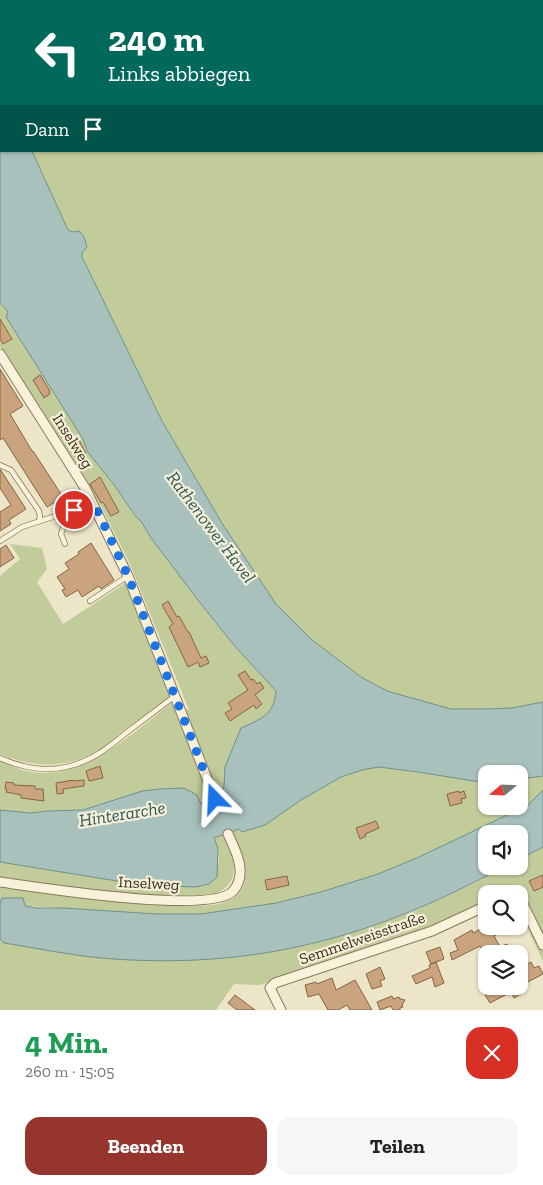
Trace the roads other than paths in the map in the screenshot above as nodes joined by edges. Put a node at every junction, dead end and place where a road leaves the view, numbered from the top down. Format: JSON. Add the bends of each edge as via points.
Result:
{"nodes":[{"id":1,"x":0,"y":354,"type":"edge"},
{"id":2,"x":0,"y":465,"type":"edge"},
{"id":3,"x":94,"y":504,"type":"junction"},
{"id":4,"x":39,"y":521,"type":"junction"},
{"id":5,"x":0,"y":541,"type":"edge"},
{"id":6,"x":65,"y":544,"type":"dead end"},
{"id":7,"x":128,"y":576,"type":"junction"},
{"id":8,"x":90,"y":601,"type":"dead end"},
{"id":9,"x":176,"y":696,"type":"junction"},
{"id":10,"x":0,"y":758,"type":"edge"},
{"id":11,"x":215,"y":799,"type":"dead end"},
{"id":12,"x":228,"y":834,"type":"dead end"},
{"id":13,"x":0,"y":882,"type":"edge"},
{"id":14,"x":478,"y":910,"type":"edge"},
{"id":15,"x":528,"y":914,"type":"edge"},
{"id":16,"x":543,"y":945,"type":"edge"},
{"id":17,"x":281,"y":1010,"type":"edge"}],
"edges":[{"from":1,"to":3,"type":"street","name":"Inselweg"},
{"from":2,"to":4,"type":"lane","via":[[12,470],[39,511]]},
{"from":3,"to":4,"type":"lane"},
{"from":3,"to":6,"type":"lane","via":[[63,528],[61,534]]},
{"from":3,"to":7,"type":"street","name":"Inselweg"},
{"from":4,"to":5,"type":"lane"},
{"from":7,"to":8,"type":"lane"},
{"from":7,"to":9,"type":"street","name":"Inselweg"},
{"from":9,"to":10,"type":"lane","via":[[98,754],[73,766],[53,770],[34,768]]},
{"from":9,"to":11,"type":"street","name":"Inselweg"},
{"from":12,"to":13,"type":"street","name":"Inselweg","via":[[239,859],[240,872],[232,893],[221,898],[195,901],[114,897]]},
{"from":14,"to":17,"type":"street","name":"Semmelweisstraße","via":[[432,931],[275,983],[270,988]]},
{"from":15,"to":16,"type":"street"}]}
